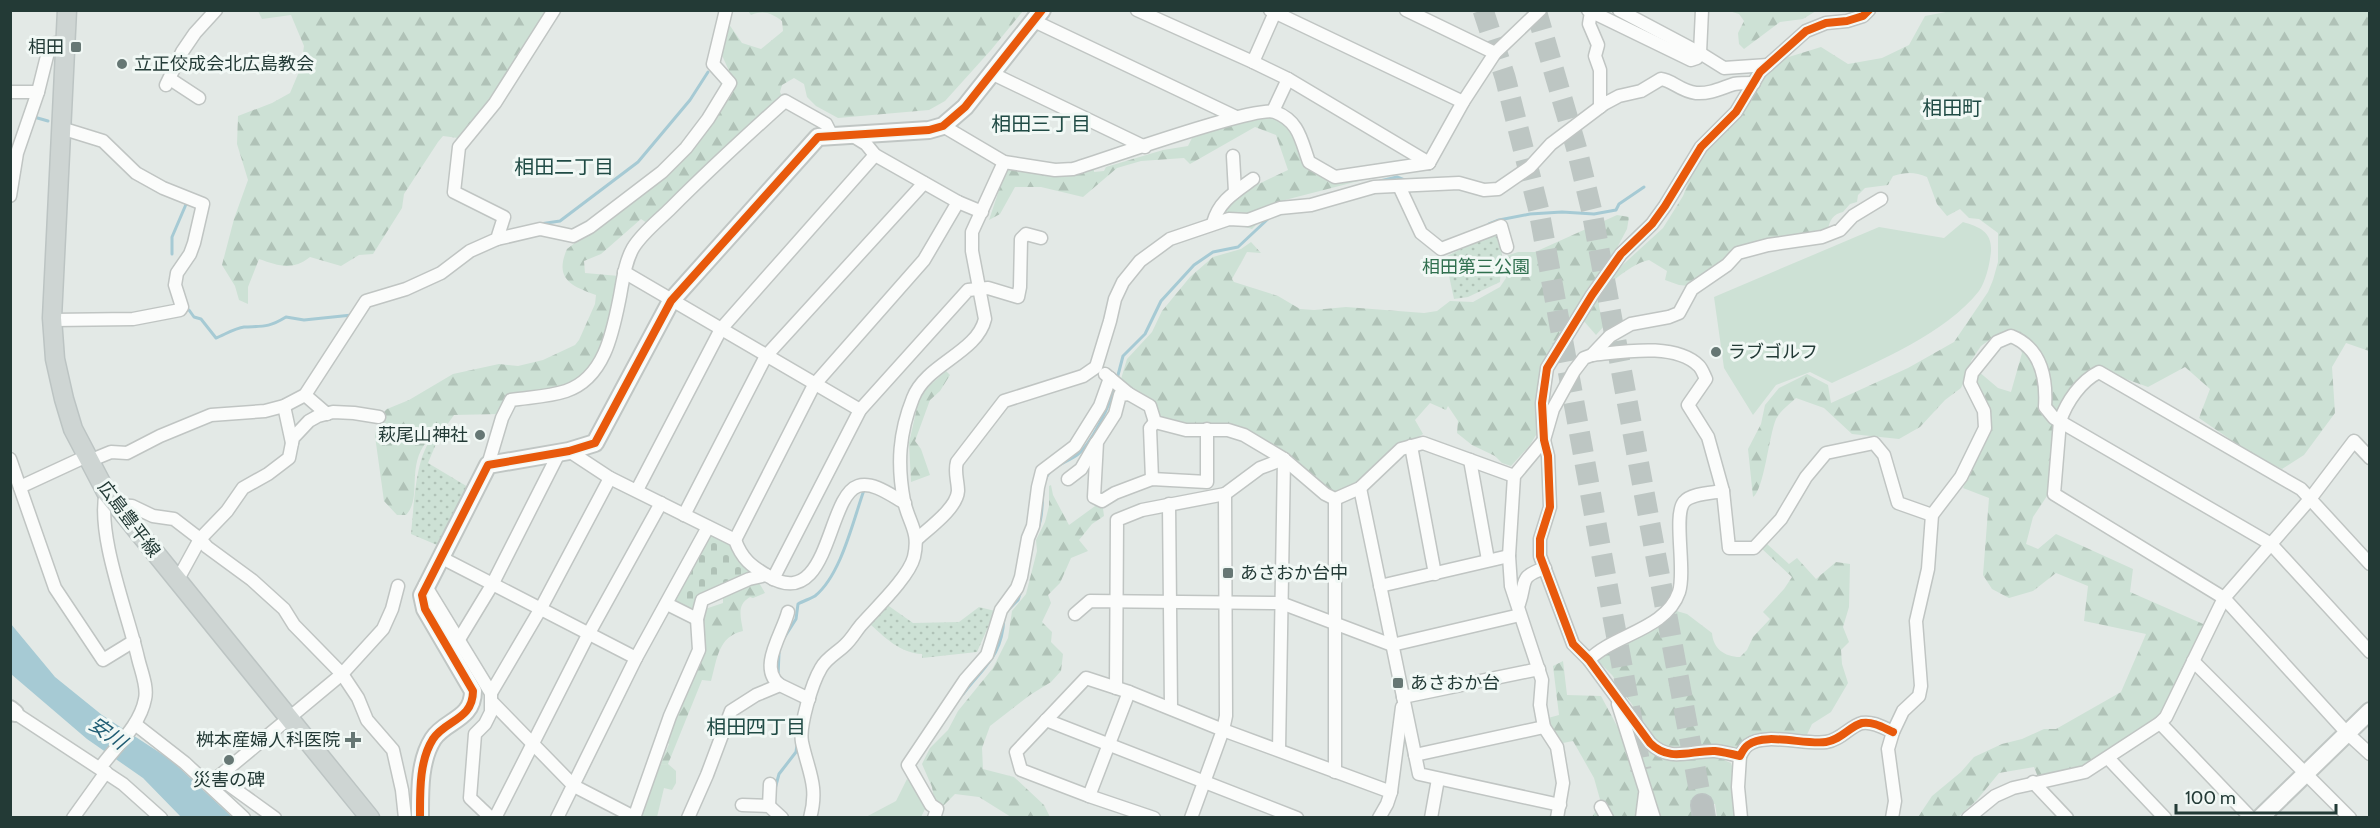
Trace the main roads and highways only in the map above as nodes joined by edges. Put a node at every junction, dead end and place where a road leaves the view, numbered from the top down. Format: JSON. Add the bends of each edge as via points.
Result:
{"nodes":[{"id":1,"x":67,"y":10,"type":"edge"},
{"id":2,"x":370,"y":818,"type":"edge"}],
"edges":[{"from":1,"to":2,"type":"main road","name":"広島豊平線","via":[[53,320],[55,359],[73,429],[111,498]]}]}
